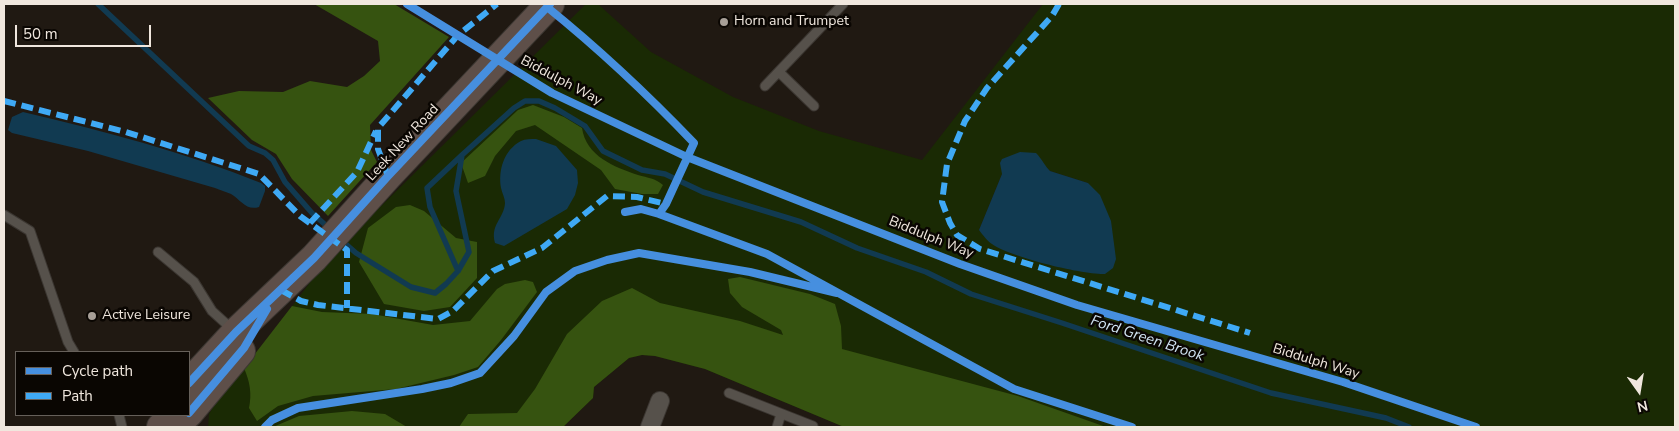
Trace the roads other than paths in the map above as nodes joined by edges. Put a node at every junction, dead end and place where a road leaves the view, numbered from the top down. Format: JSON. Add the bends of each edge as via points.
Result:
{"nodes":[{"id":1,"x":550,"y":4,"type":"edge"},
{"id":2,"x":843,"y":4,"type":"edge"},
{"id":3,"x":779,"y":72,"type":"junction"},
{"id":4,"x":765,"y":86,"type":"dead end"},
{"id":5,"x":814,"y":106,"type":"dead end"},
{"id":6,"x":4,"y":215,"type":"edge"},
{"id":7,"x":158,"y":252,"type":"dead end"},
{"id":8,"x":273,"y":298,"type":"junction"},
{"id":9,"x":236,"y":332,"type":"junction"},
{"id":10,"x":73,"y":351,"type":"edge"},
{"id":11,"x":190,"y":381,"type":"edge"},
{"id":12,"x":729,"y":393,"type":"dead end"},
{"id":13,"x":660,"y":401,"type":"dead end"},
{"id":14,"x":190,"y":412,"type":"edge"},
{"id":15,"x":781,"y":414,"type":"junction"},
{"id":16,"x":183,"y":416,"type":"edge"},
{"id":17,"x":163,"y":425,"type":"edge"},
{"id":18,"x":813,"y":426,"type":"edge"},
{"id":19,"x":650,"y":427,"type":"edge"},
{"id":20,"x":777,"y":427,"type":"edge"}],
"edges":[{"from":1,"to":8,"type":"highway","name":"Leek New Road"},
{"from":2,"to":3,"type":"lane"},
{"from":3,"to":4,"type":"lane"},
{"from":3,"to":5,"type":"lane"},
{"from":6,"to":10,"type":"lane","via":[[30,231]]},
{"from":7,"to":9,"type":"lane","via":[[194,282],[212,311]]},
{"from":8,"to":9,"type":"highway","name":"Leek New Road"},
{"from":8,"to":14,"type":"highway","name":"Leek New Road","via":[[244,348]]},
{"from":9,"to":11,"type":"highway","name":"Leek New Road"},
{"from":12,"to":15,"type":"lane"},
{"from":13,"to":19,"type":"street"},
{"from":15,"to":18,"type":"lane"},
{"from":15,"to":20,"type":"lane"},
{"from":16,"to":17,"type":"highway","name":"Leek New Road"}]}
